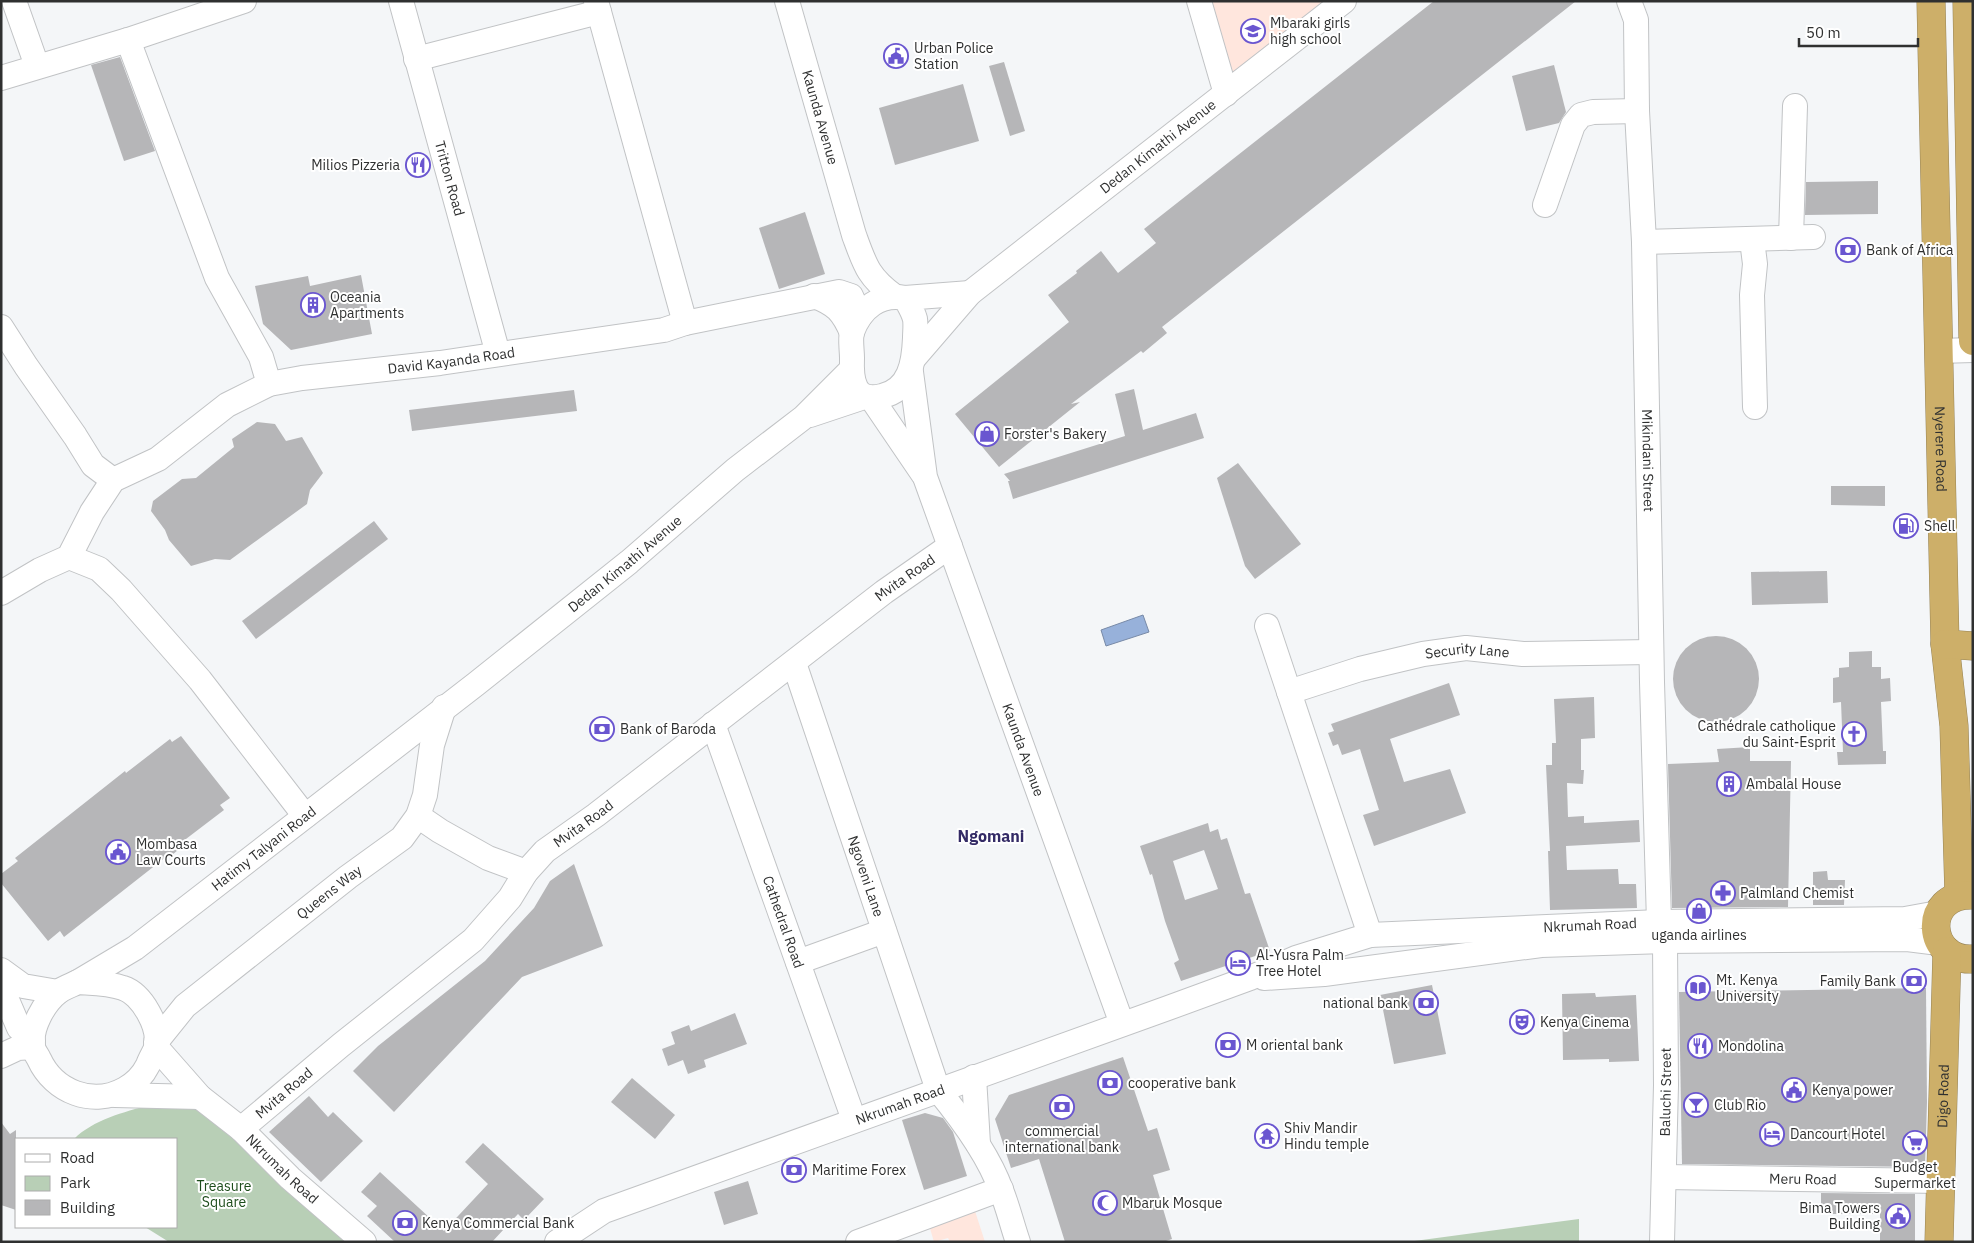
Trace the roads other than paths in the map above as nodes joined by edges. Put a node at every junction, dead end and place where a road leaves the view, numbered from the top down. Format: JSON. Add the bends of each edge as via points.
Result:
{"nodes":[{"id":1,"x":14,"y":1,"type":"edge"},
{"id":2,"x":244,"y":1,"type":"edge"},
{"id":3,"x":401,"y":1,"type":"edge"},
{"id":4,"x":787,"y":1,"type":"edge"},
{"id":5,"x":1199,"y":1,"type":"edge"},
{"id":6,"x":1344,"y":1,"type":"edge"},
{"id":7,"x":1629,"y":1,"type":"edge"},
{"id":8,"x":1931,"y":1,"type":"edge"},
{"id":9,"x":1967,"y":1,"type":"edge"},
{"id":10,"x":597,"y":7,"type":"edge"},
{"id":11,"x":128,"y":40,"type":"junction"},
{"id":12,"x":416,"y":59,"type":"junction"},
{"id":13,"x":36,"y":66,"type":"junction"},
{"id":14,"x":1,"y":78,"type":"edge"},
{"id":15,"x":1226,"y":94,"type":"junction"},
{"id":16,"x":1795,"y":106,"type":"dead end"},
{"id":17,"x":1636,"y":111,"type":"junction"},
{"id":18,"x":1545,"y":205,"type":"dead end"},
{"id":19,"x":854,"y":235,"type":"junction"},
{"id":20,"x":1752,"y":240,"type":"junction"},
{"id":21,"x":1644,"y":242,"type":"junction"},
{"id":22,"x":970,"y":293,"type":"junction"},
{"id":23,"x":900,"y":297,"type":"junction"},
{"id":24,"x":859,"y":320,"type":"junction"},
{"id":25,"x":685,"y":323,"type":"junction"},
{"id":26,"x":1,"y":327,"type":"edge"},
{"id":27,"x":1973,"y":341,"type":"edge"},
{"id":28,"x":1973,"y":350,"type":"edge"},
{"id":29,"x":1938,"y":351,"type":"junction"},
{"id":30,"x":498,"y":354,"type":"junction"},
{"id":31,"x":912,"y":365,"type":"junction"},
{"id":32,"x":851,"y":370,"type":"junction"},
{"id":33,"x":269,"y":384,"type":"junction"},
{"id":34,"x":868,"y":398,"type":"junction"},
{"id":35,"x":1755,"y":407,"type":"dead end"},
{"id":36,"x":804,"y":417,"type":"junction"},
{"id":37,"x":925,"y":477,"type":"junction"},
{"id":38,"x":113,"y":480,"type":"junction"},
{"id":39,"x":950,"y":546,"type":"junction"},
{"id":40,"x":70,"y":556,"type":"junction"},
{"id":41,"x":1,"y":593,"type":"edge"},
{"id":42,"x":1267,"y":626,"type":"dead end"},
{"id":43,"x":1945,"y":644,"type":"junction"},
{"id":44,"x":1973,"y":646,"type":"edge"},
{"id":45,"x":1651,"y":652,"type":"junction"},
{"id":46,"x":794,"y":664,"type":"junction"},
{"id":47,"x":1289,"y":692,"type":"junction"},
{"id":48,"x":444,"y":707,"type":"junction"},
{"id":49,"x":713,"y":724,"type":"junction"},
{"id":50,"x":1963,"y":726,"type":"edge"},
{"id":51,"x":391,"y":750,"type":"junction"},
{"id":52,"x":429,"y":763,"type":"junction"},
{"id":53,"x":305,"y":816,"type":"junction"},
{"id":54,"x":418,"y":816,"type":"junction"},
{"id":55,"x":526,"y":872,"type":"junction"},
{"id":56,"x":1966,"y":895,"type":"edge"},
{"id":57,"x":1938,"y":913,"type":"junction"},
{"id":58,"x":884,"y":931,"type":"junction"},
{"id":59,"x":1662,"y":931,"type":"junction"},
{"id":60,"x":1405,"y":933,"type":"junction"},
{"id":61,"x":1370,"y":935,"type":"junction"},
{"id":62,"x":1943,"y":947,"type":"junction"},
{"id":63,"x":1973,"y":959,"type":"edge"},
{"id":64,"x":798,"y":962,"type":"junction"},
{"id":65,"x":1409,"y":964,"type":"junction"},
{"id":66,"x":1,"y":970,"type":"edge"},
{"id":67,"x":1250,"y":978,"type":"junction"},
{"id":68,"x":1,"y":986,"type":"edge"},
{"id":69,"x":68,"y":987,"type":"junction"},
{"id":70,"x":1122,"y":1024,"type":"junction"},
{"id":71,"x":33,"y":1044,"type":"junction"},
{"id":72,"x":156,"y":1045,"type":"junction"},
{"id":73,"x":1,"y":1056,"type":"edge"},
{"id":74,"x":974,"y":1077,"type":"junction"},
{"id":75,"x":938,"y":1090,"type":"junction"},
{"id":76,"x":115,"y":1094,"type":"junction"},
{"id":77,"x":200,"y":1097,"type":"junction"},
{"id":78,"x":854,"y":1120,"type":"junction"},
{"id":79,"x":241,"y":1129,"type":"junction"},
{"id":80,"x":978,"y":1146,"type":"junction"},
{"id":81,"x":1664,"y":1177,"type":"junction"},
{"id":82,"x":1942,"y":1181,"type":"junction"},
{"id":83,"x":1001,"y":1189,"type":"junction"},
{"id":84,"x":364,"y":1242,"type":"edge"},
{"id":85,"x":557,"y":1242,"type":"edge"},
{"id":86,"x":858,"y":1242,"type":"edge"},
{"id":87,"x":1018,"y":1242,"type":"edge"},
{"id":88,"x":1662,"y":1242,"type":"edge"},
{"id":89,"x":1939,"y":1242,"type":"edge"}],
"edges":[{"from":1,"to":13,"type":"street"},
{"from":2,"to":11,"type":"street"},
{"from":3,"to":12,"type":"street","name":"Tritton Road"},
{"from":4,"to":19,"type":"street","name":"Kaunda Avenue"},
{"from":5,"to":15,"type":"street"},
{"from":6,"to":15,"type":"street","name":"Dedan Kimathi Avenue"},
{"from":7,"to":17,"type":"street","name":"Mikindani Street","via":[[1636,20]]},
{"from":8,"to":29,"type":"highway","name":"Nyerere Road"},
{"from":9,"to":27,"type":"highway"},
{"from":10,"to":12,"type":"street"},
{"from":10,"to":25,"type":"street"},
{"from":11,"to":13,"type":"street"},
{"from":11,"to":33,"type":"street","via":[[217,278],[261,357]]},
{"from":12,"to":30,"type":"street","name":"Tritton Road"},
{"from":13,"to":14,"type":"street"},
{"from":15,"to":22,"type":"street","name":"Dedan Kimathi Avenue"},
{"from":16,"to":20,"type":"street","via":[[1802,238]]},
{"from":17,"to":18,"type":"street","via":[[1581,115],[1573,125]]},
{"from":17,"to":21,"type":"street","name":"Mikindani Street"},
{"from":19,"to":23,"type":"street","via":[[864,263],[877,283]]},
{"from":19,"to":24,"type":"street"},
{"from":20,"to":21,"type":"street"},
{"from":20,"to":35,"type":"street","via":[[1755,264],[1752,295]]},
{"from":21,"to":45,"type":"street","name":"Mikindani Street"},
{"from":22,"to":23,"type":"street"},
{"from":22,"to":31,"type":"street","name":"Dedan Kimathi Avenue"},
{"from":23,"to":24,"type":"street","via":[[879,300]]},
{"from":23,"to":31,"type":"street","via":[[915,321]]},
{"from":24,"to":25,"type":"street","name":"David Kayanda Road","via":[[814,296]]},
{"from":24,"to":32,"type":"street"},
{"from":25,"to":30,"type":"street","name":"David Kayanda Road","via":[[664,330]]},
{"from":26,"to":38,"type":"street","via":[[93,465]]},
{"from":28,"to":29,"type":"street"},
{"from":29,"to":43,"type":"highway","name":"Nyerere Road"},
{"from":30,"to":33,"type":"street","name":"David Kayanda Road"},
{"from":31,"to":34,"type":"street","via":[[901,385],[889,395]]},
{"from":31,"to":37,"type":"street"},
{"from":32,"to":34,"type":"street","via":[[854,386]]},
{"from":32,"to":36,"type":"street","name":"Dedan Kimathi Avenue"},
{"from":33,"to":38,"type":"street","name":"David Kayanda Road","via":[[227,405],[158,459]]},
{"from":34,"to":36,"type":"street","name":"Dedan Kimathi Avenue"},
{"from":34,"to":37,"type":"street"},
{"from":36,"to":48,"type":"street","name":"Dedan Kimathi Avenue","via":[[735,470],[629,562]]},
{"from":37,"to":39,"type":"street","name":"Kaunda Avenue"},
{"from":38,"to":40,"type":"street","via":[[92,512]]},
{"from":39,"to":46,"type":"street","name":"Mvita Road","via":[[884,592]]},
{"from":39,"to":70,"type":"street","name":"Kaunda Avenue"},
{"from":40,"to":41,"type":"street"},
{"from":40,"to":53,"type":"street","via":[[99,570],[121,590],[200,680]]},
{"from":42,"to":47,"type":"street"},
{"from":43,"to":44,"type":"highway"},
{"from":43,"to":50,"type":"highway","name":"Nyerere Road"},
{"from":45,"to":47,"type":"street","name":"Security Lane","via":[[1522,654],[1466,648],[1360,669]]},
{"from":45,"to":59,"type":"street","name":"Mikindani Street"},
{"from":46,"to":49,"type":"street","name":"Mvita Road"},
{"from":46,"to":58,"type":"street","name":"Ngoveni Lane"},
{"from":47,"to":61,"type":"street"},
{"from":48,"to":51,"type":"street","name":"Hatimy Talyani Road"},
{"from":48,"to":52,"type":"street","name":"Queens Way"},
{"from":49,"to":55,"type":"street","name":"Mvita Road","via":[[544,851]]},
{"from":49,"to":64,"type":"street","name":"Cathedral Road"},
{"from":50,"to":56,"type":"highway","name":"Nyerere Road"},
{"from":51,"to":52,"type":"street","via":[[405,749]]},
{"from":51,"to":53,"type":"street","name":"Hatimy Talyani Road"},
{"from":52,"to":54,"type":"street","name":"Queens Way","via":[[425,795]]},
{"from":53,"to":69,"type":"street","name":"Hatimy Talyani Road","via":[[135,948]]},
{"from":54,"to":55,"type":"street","via":[[488,858]]},
{"from":54,"to":72,"type":"street","name":"Queens Way","via":[[402,838],[186,1006]]},
{"from":55,"to":79,"type":"street","name":"Mvita Road","via":[[510,898],[472,940]]},
{"from":56,"to":57,"type":"highway","via":[[1950,899]]},
{"from":57,"to":59,"type":"street","name":"Nkrumah Road","via":[[1905,919]]},
{"from":57,"to":62,"type":"highway","name":"Digo Road","via":[[1936,931]]},
{"from":58,"to":64,"type":"street"},
{"from":58,"to":75,"type":"street","name":"Ngoveni Lane"},
{"from":59,"to":60,"type":"street","name":"Nkrumah Road"},
{"from":59,"to":62,"type":"street","name":"Nkrumah Road","via":[[1907,939]]},
{"from":59,"to":65,"type":"street","name":"Nkrumah Road"},
{"from":59,"to":81,"type":"street","name":"Baluchi Street","via":[[1666,1085]]},
{"from":60,"to":61,"type":"street","name":"Nkrumah Road"},
{"from":60,"to":65,"type":"street"},
{"from":61,"to":67,"type":"street","name":"Nkrumah Road","via":[[1296,958]]},
{"from":62,"to":63,"type":"highway","via":[[1951,955],[1964,960]]},
{"from":62,"to":82,"type":"highway","name":"Digo Road"},
{"from":64,"to":78,"type":"street","name":"Cathedral Road"},
{"from":65,"to":67,"type":"street","name":"Nkrumah Road","via":[[1324,974]]},
{"from":66,"to":69,"type":"street","via":[[24,986]]},
{"from":67,"to":70,"type":"street","name":"Nkrumah Road"},
{"from":68,"to":71,"type":"street","via":[[19,1028]]},
{"from":69,"to":71,"type":"street","via":[[44,1010],[36,1025]]},
{"from":69,"to":72,"type":"street","via":[[104,984],[126,989],[141,1001],[153,1020]]},
{"from":70,"to":74,"type":"street","name":"Nkrumah Road"},
{"from":71,"to":73,"type":"street"},
{"from":71,"to":76,"type":"street","via":[[47,1074],[72,1092],[100,1097]]},
{"from":72,"to":76,"type":"street","via":[[146,1068],[133,1084]]},
{"from":72,"to":77,"type":"street","name":"Nkrumah Road"},
{"from":74,"to":75,"type":"street","name":"Nkrumah Road"},
{"from":74,"to":80,"type":"street"},
{"from":75,"to":78,"type":"street","name":"Nkrumah Road"},
{"from":75,"to":80,"type":"street"},
{"from":76,"to":77,"type":"street"},
{"from":77,"to":79,"type":"street","name":"Nkrumah Road"},
{"from":78,"to":85,"type":"street","name":"Nkrumah Road","via":[[604,1211]]},
{"from":79,"to":84,"type":"street","name":"Nkrumah Road","via":[[297,1184]]},
{"from":80,"to":83,"type":"street"},
{"from":81,"to":82,"type":"street","name":"Meru Road"},
{"from":81,"to":88,"type":"street","name":"Baluchi Street"},
{"from":82,"to":89,"type":"highway","name":"Digo Road"},
{"from":83,"to":86,"type":"street"},
{"from":83,"to":87,"type":"street"}]}
